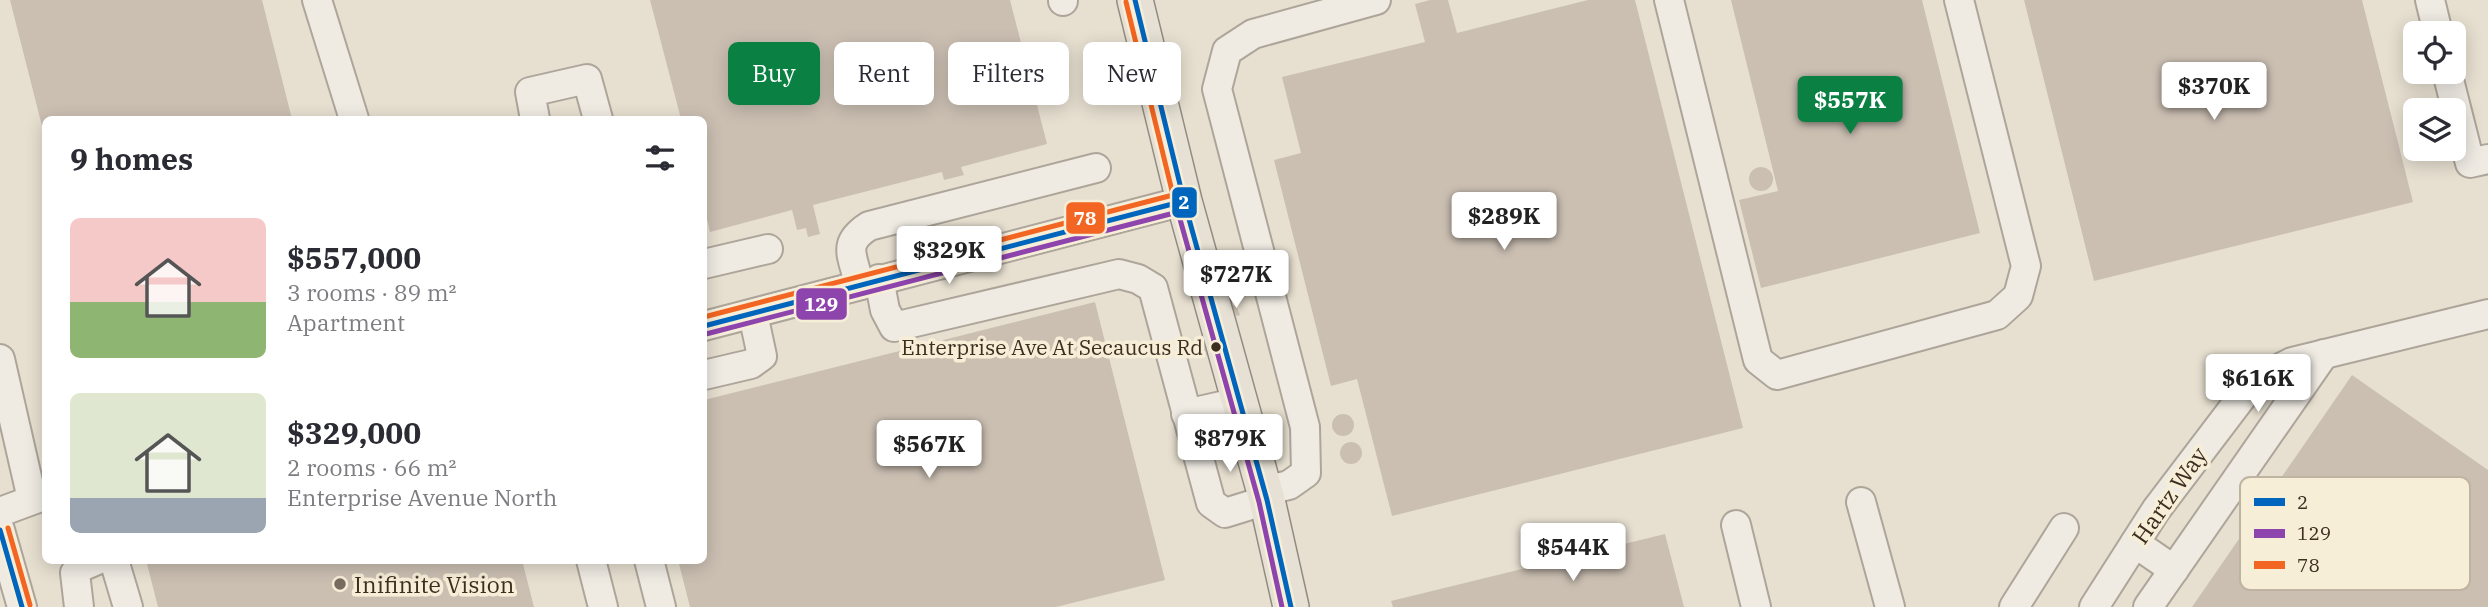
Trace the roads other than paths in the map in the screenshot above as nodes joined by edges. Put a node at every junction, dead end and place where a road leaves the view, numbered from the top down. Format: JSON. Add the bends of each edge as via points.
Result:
{"nodes":[{"id":1,"x":317,"y":0,"type":"edge"},
{"id":2,"x":1135,"y":0,"type":"edge"},
{"id":3,"x":1376,"y":0,"type":"edge"},
{"id":4,"x":1669,"y":0,"type":"edge"},
{"id":5,"x":1959,"y":0,"type":"edge"},
{"id":6,"x":2430,"y":0,"type":"edge"},
{"id":7,"x":2435,"y":21,"type":"edge"},
{"id":8,"x":2450,"y":84,"type":"edge"},
{"id":9,"x":353,"y":116,"type":"edge"},
{"id":10,"x":535,"y":116,"type":"edge"},
{"id":11,"x":597,"y":116,"type":"edge"},
{"id":12,"x":2488,"y":159,"type":"edge"},
{"id":13,"x":1096,"y":168,"type":"dead end"},
{"id":14,"x":1184,"y":201,"type":"junction"},
{"id":15,"x":768,"y":249,"type":"dead end"},
{"id":16,"x":707,"y":263,"type":"edge"},
{"id":17,"x":869,"y":282,"type":"junction"},
{"id":18,"x":753,"y":314,"type":"junction"},
{"id":19,"x":2488,"y":314,"type":"edge"},
{"id":20,"x":707,"y":325,"type":"edge"},
{"id":21,"x":2325,"y":354,"type":"junction"},
{"id":22,"x":0,"y":359,"type":"edge"},
{"id":23,"x":707,"y":374,"type":"edge"},
{"id":24,"x":1240,"y":402,"type":"junction"},
{"id":25,"x":1186,"y":414,"type":"junction"},
{"id":26,"x":1266,"y":496,"type":"junction"},
{"id":27,"x":38,"y":497,"type":"edge"},
{"id":28,"x":1861,"y":502,"type":"dead end"},
{"id":29,"x":0,"y":512,"type":"edge"},
{"id":30,"x":1736,"y":525,"type":"dead end"},
{"id":31,"x":2064,"y":528,"type":"dead end"},
{"id":32,"x":0,"y":530,"type":"edge"},
{"id":33,"x":2135,"y":543,"type":"junction"},
{"id":34,"x":88,"y":564,"type":"edge"},
{"id":35,"x":115,"y":564,"type":"edge"},
{"id":36,"x":592,"y":564,"type":"edge"},
{"id":37,"x":650,"y":564,"type":"edge"},
{"id":38,"x":2174,"y":570,"type":"junction"},
{"id":39,"x":22,"y":607,"type":"edge"},
{"id":40,"x":79,"y":607,"type":"edge"},
{"id":41,"x":128,"y":607,"type":"edge"},
{"id":42,"x":603,"y":607,"type":"edge"},
{"id":43,"x":661,"y":607,"type":"edge"},
{"id":44,"x":1291,"y":607,"type":"edge"},
{"id":45,"x":1756,"y":607,"type":"edge"},
{"id":46,"x":1890,"y":607,"type":"edge"},
{"id":47,"x":2014,"y":607,"type":"edge"},
{"id":48,"x":2094,"y":607,"type":"edge"},
{"id":49,"x":2148,"y":607,"type":"edge"}],
"edges":[{"from":1,"to":9,"type":"street"},
{"from":2,"to":14,"type":"main road"},
{"from":3,"to":26,"type":"street","via":[[1253,34],[1227,51],[1217,89],[1305,427],[1306,473]]},
{"from":4,"to":5,"type":"street","via":[[1758,360],[1777,375],[1997,314],[2018,296],[2026,266]]},
{"from":6,"to":7,"type":"street"},
{"from":8,"to":12,"type":"street","via":[[2470,163]]},
{"from":10,"to":11,"type":"street","via":[[530,92],[587,79]]},
{"from":13,"to":17,"type":"street","via":[[869,226],[851,243]]},
{"from":14,"to":17,"type":"street"},
{"from":14,"to":24,"type":"main road"},
{"from":15,"to":16,"type":"street"},
{"from":17,"to":18,"type":"street"},
{"from":17,"to":25,"type":"street","via":[[894,327],[1119,274],[1138,279],[1153,288]]},
{"from":18,"to":20,"type":"street"},
{"from":18,"to":23,"type":"street","via":[[762,356],[751,364]]},
{"from":19,"to":21,"type":"street","name":"Hartz Way"},
{"from":21,"to":33,"type":"street","name":"Hartz Way","via":[[2282,365],[2248,386]]},
{"from":21,"to":38,"type":"street"},
{"from":22,"to":27,"type":"street"},
{"from":24,"to":25,"type":"street"},
{"from":24,"to":26,"type":"main road"},
{"from":25,"to":26,"type":"street","via":[[1211,503],[1225,513]]},
{"from":26,"to":44,"type":"main road"},
{"from":27,"to":29,"type":"street"},
{"from":28,"to":46,"type":"street"},
{"from":30,"to":45,"type":"street"},
{"from":31,"to":47,"type":"street"},
{"from":32,"to":39,"type":"street"},
{"from":33,"to":38,"type":"street"},
{"from":33,"to":48,"type":"street","name":"Hartz Way"},
{"from":34,"to":40,"type":"street","via":[[75,573]]},
{"from":35,"to":41,"type":"street"},
{"from":36,"to":42,"type":"street"},
{"from":37,"to":43,"type":"street"},
{"from":38,"to":49,"type":"street"}]}
